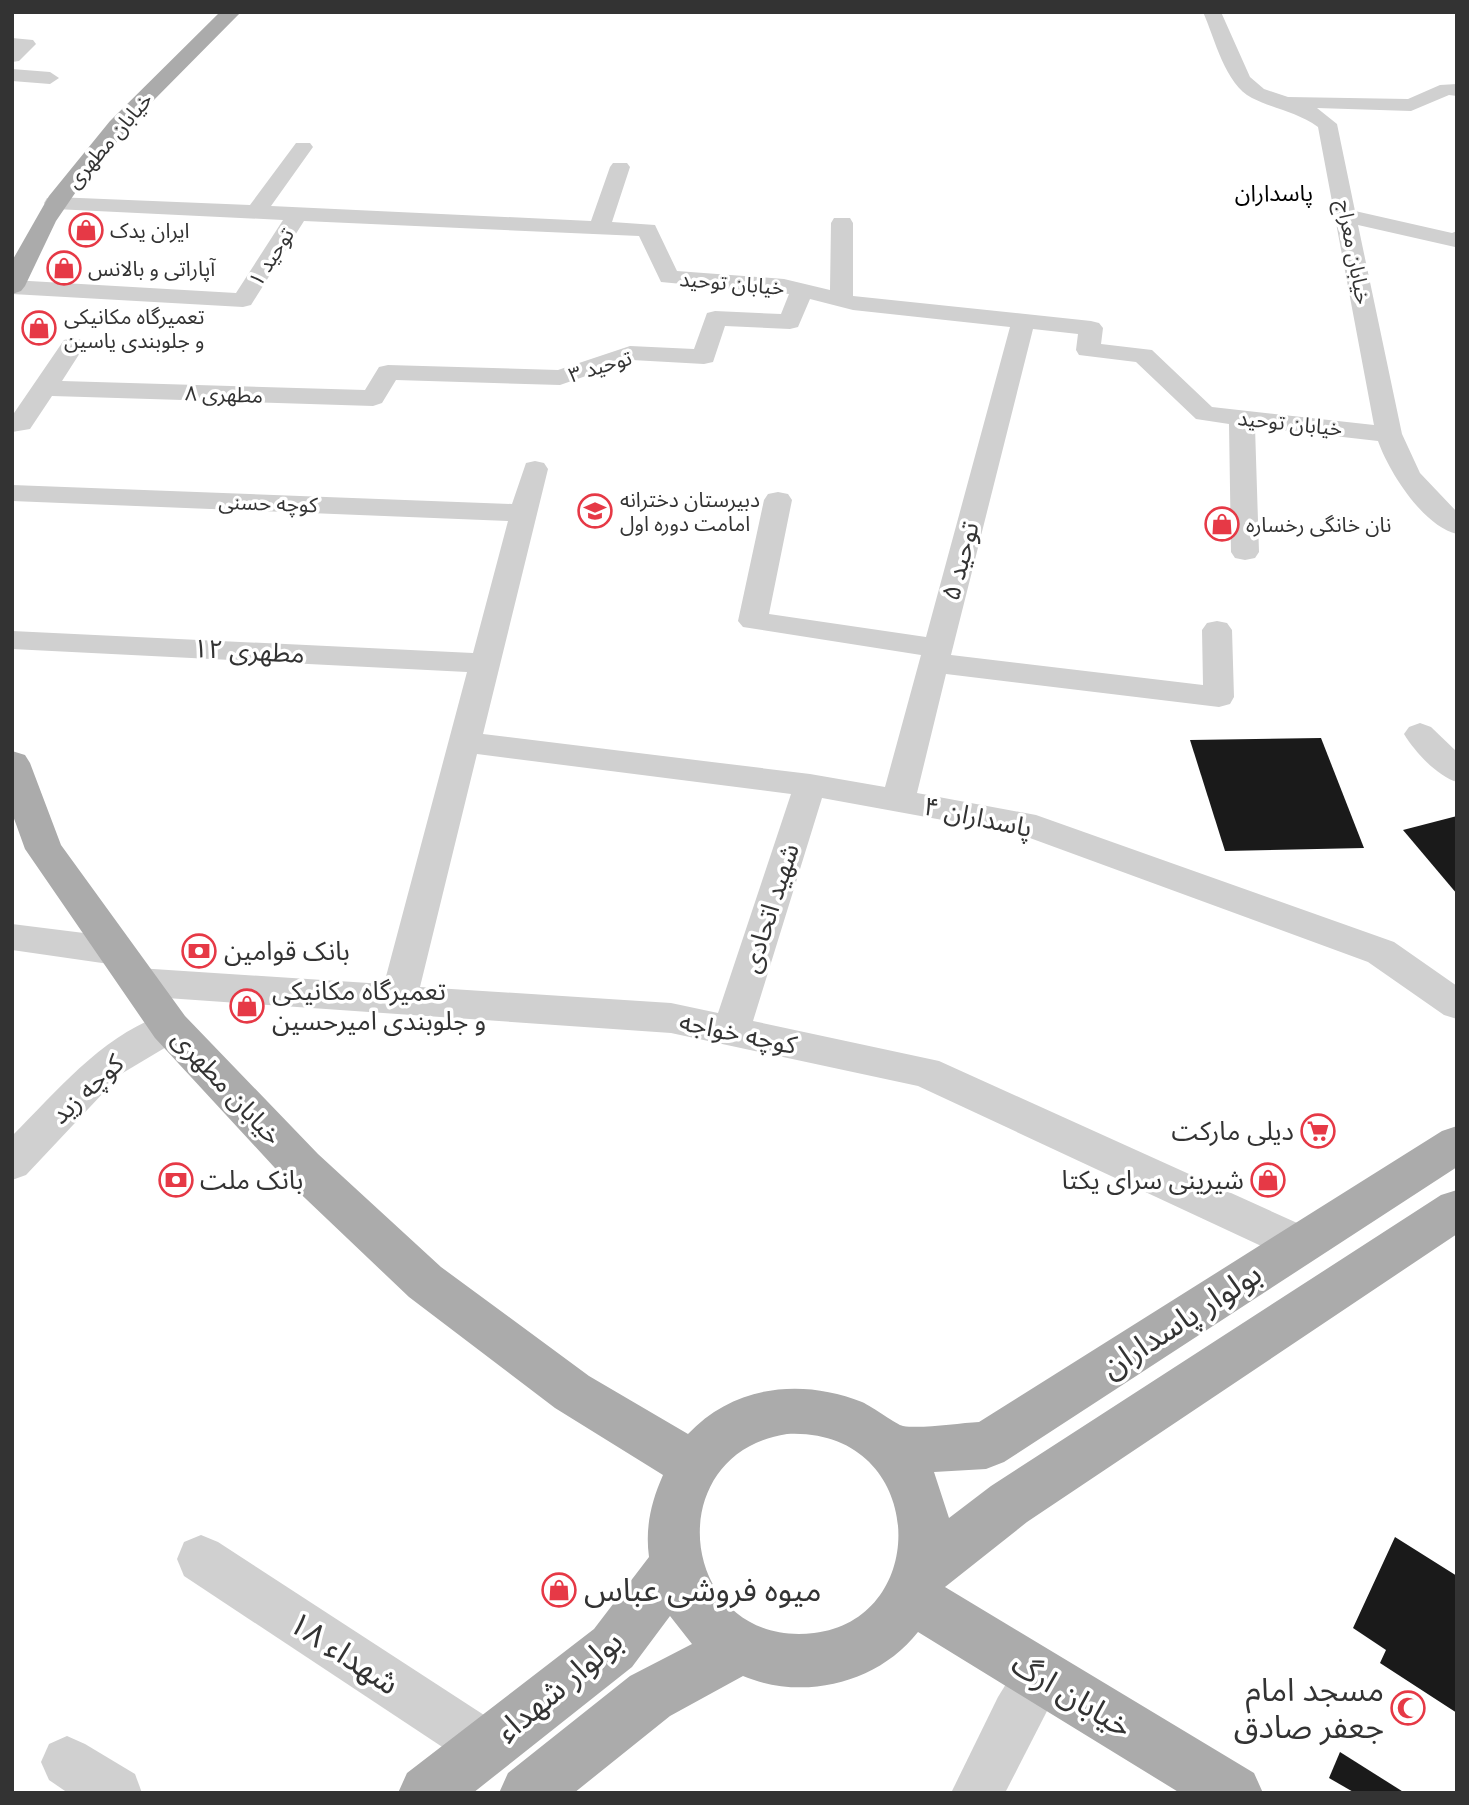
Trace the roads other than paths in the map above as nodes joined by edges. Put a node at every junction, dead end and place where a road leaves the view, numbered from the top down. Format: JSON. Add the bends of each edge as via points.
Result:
{"nodes":[{"id":1,"x":231,"y":12,"type":"edge"},
{"id":2,"x":1212,"y":12,"type":"edge"},
{"id":3,"x":12,"y":43,"type":"edge"},
{"id":4,"x":12,"y":57,"type":"edge"},
{"id":5,"x":12,"y":75,"type":"edge"},
{"id":6,"x":50,"y":78,"type":"dead end"},
{"id":7,"x":1457,"y":90,"type":"edge"},
{"id":8,"x":1275,"y":101,"type":"junction"},
{"id":9,"x":303,"y":147,"type":"dead end"},
{"id":10,"x":620,"y":167,"type":"dead end"},
{"id":11,"x":55,"y":203,"type":"junction"},
{"id":12,"x":256,"y":212,"type":"junction"},
{"id":13,"x":298,"y":214,"type":"junction"},
{"id":14,"x":1347,"y":216,"type":"junction"},
{"id":15,"x":842,"y":223,"type":"dead end"},
{"id":16,"x":599,"y":228,"type":"junction"},
{"id":17,"x":1457,"y":238,"type":"edge"},
{"id":18,"x":12,"y":287,"type":"edge"},
{"id":19,"x":802,"y":290,"type":"junction"},
{"id":20,"x":841,"y":300,"type":"junction"},
{"id":21,"x":1023,"y":321,"type":"junction"},
{"id":22,"x":73,"y":345,"type":"dead end"},
{"id":23,"x":388,"y":372,"type":"joint"},
{"id":24,"x":45,"y":388,"type":"junction"},
{"id":25,"x":1242,"y":418,"type":"junction"},
{"id":26,"x":12,"y":424,"type":"edge"},
{"id":27,"x":1389,"y":434,"type":"junction"},
{"id":28,"x":535,"y":469,"type":"dead end"},
{"id":29,"x":12,"y":493,"type":"edge"},
{"id":30,"x":778,"y":500,"type":"dead end"},
{"id":31,"x":524,"y":513,"type":"junction"},
{"id":32,"x":1457,"y":526,"type":"edge"},
{"id":33,"x":1245,"y":552,"type":"dead end"},
{"id":34,"x":1217,"y":630,"type":"dead end"},
{"id":35,"x":12,"y":640,"type":"edge"},
{"id":36,"x":936,"y":655,"type":"junction"},
{"id":37,"x":485,"y":663,"type":"junction"},
{"id":38,"x":1420,"y":734,"type":"dead end"},
{"id":39,"x":465,"y":742,"type":"junction"},
{"id":40,"x":12,"y":763,"type":"edge"},
{"id":41,"x":1457,"y":771,"type":"edge"},
{"id":42,"x":810,"y":785,"type":"junction"},
{"id":43,"x":898,"y":801,"type":"junction"},
{"id":44,"x":12,"y":937,"type":"edge"},
{"id":45,"x":127,"y":967,"type":"junction"},
{"id":46,"x":398,"y":1000,"type":"junction"},
{"id":47,"x":1457,"y":1005,"type":"edge"},
{"id":48,"x":170,"y":1027,"type":"junction"},
{"id":49,"x":731,"y":1031,"type":"junction"},
{"id":50,"x":1457,"y":1144,"type":"edge"},
{"id":51,"x":12,"y":1163,"type":"edge"},
{"id":52,"x":1457,"y":1209,"type":"edge"},
{"id":53,"x":1300,"y":1244,"type":"junction"},
{"id":54,"x":891,"y":1451,"type":"junction"},
{"id":55,"x":693,"y":1465,"type":"junction"},
{"id":56,"x":201,"y":1559,"type":"dead end"},
{"id":57,"x":677,"y":1564,"type":"junction"},
{"id":58,"x":916,"y":1585,"type":"junction"},
{"id":59,"x":743,"y":1647,"type":"junction"},
{"id":60,"x":1040,"y":1676,"type":"junction"},
{"id":61,"x":486,"y":1746,"type":"junction"},
{"id":62,"x":67,"y":1762,"type":"dead end"},
{"id":63,"x":116,"y":1793,"type":"edge"},
{"id":64,"x":427,"y":1793,"type":"edge"},
{"id":65,"x":528,"y":1793,"type":"edge"},
{"id":66,"x":977,"y":1793,"type":"edge"},
{"id":67,"x":1234,"y":1793,"type":"edge"}],
"edges":[{"from":1,"to":11,"type":"main road","name":"خیابان مطهری","via":[[116,126]]},
{"from":2,"to":8,"type":"street","name":"خیابان معراج","via":[[1241,80]]},
{"from":3,"to":4,"type":"street","via":[[27,44]]},
{"from":5,"to":6,"type":"street"},
{"from":7,"to":8,"type":"street","via":[[1447,89],[1411,105]]},
{"from":8,"to":14,"type":"street","name":"خیابان معراج","via":[[1308,111],[1327,124]]},
{"from":9,"to":12,"type":"street"},
{"from":10,"to":16,"type":"street"},
{"from":11,"to":12,"type":"street","name":"خیابان توحید"},
{"from":11,"to":18,"type":"main road","name":"خیابان مطهری"},
{"from":12,"to":13,"type":"street","name":"خیابان توحید"},
{"from":13,"to":16,"type":"street","name":"خیابان توحید"},
{"from":13,"to":18,"type":"street","name":"توحید ۱","via":[[243,300]]},
{"from":14,"to":17,"type":"street"},
{"from":14,"to":27,"type":"street","name":"خیابان معراج"},
{"from":15,"to":20,"type":"street"},
{"from":16,"to":19,"type":"street","name":"خیابان توحید","via":[[647,230],[669,277]]},
{"from":19,"to":20,"type":"street","name":"خیابان توحید"},
{"from":19,"to":23,"type":"street","name":"توحید ۳","via":[[790,322],[715,318],[704,357],[630,353],[560,378]]},
{"from":20,"to":21,"type":"street","name":"خیابان توحید"},
{"from":21,"to":25,"type":"street","name":"خیابان توحید","via":[[1091,328],[1088,349],[1143,355],[1205,414]]},
{"from":21,"to":36,"type":"street","name":"توحید ۵"},
{"from":22,"to":24,"type":"street"},
{"from":23,"to":24,"type":"street","name":"مطهری ۸","via":[[373,398]]},
{"from":24,"to":26,"type":"street","via":[[21,424]]},
{"from":25,"to":27,"type":"street","name":"خیابان توحید"},
{"from":25,"to":33,"type":"street"},
{"from":27,"to":32,"type":"street","name":"خیابان معراج","via":[[1408,476]]},
{"from":28,"to":31,"type":"street"},
{"from":29,"to":31,"type":"street","name":"کوچه حسنی"},
{"from":30,"to":36,"type":"street","via":[[754,621]]},
{"from":31,"to":37,"type":"street"},
{"from":34,"to":36,"type":"street","via":[[1219,697]]},
{"from":35,"to":37,"type":"street","name":"مطهری ۱۲"},
{"from":36,"to":43,"type":"street","name":"توحید ۵"},
{"from":37,"to":39,"type":"street"},
{"from":38,"to":41,"type":"street"},
{"from":39,"to":42,"type":"street","name":"پاسداران ۴"},
{"from":39,"to":46,"type":"street"},
{"from":40,"to":45,"type":"main road","name":"خیابان مطهری","via":[[44,849]]},
{"from":42,"to":43,"type":"street","name":"پاسداران ۴"},
{"from":42,"to":49,"type":"street","name":"شهید اتحادی"},
{"from":43,"to":47,"type":"street","name":"پاسداران ۴","via":[[1024,824],[1381,952]]},
{"from":44,"to":45,"type":"street","name":"کوچه خواجه"},
{"from":45,"to":46,"type":"street","name":"کوچه خواجه"},
{"from":45,"to":48,"type":"main road","name":"خیابان مطهری"},
{"from":46,"to":49,"type":"street","name":"کوچه خواجه","via":[[671,1018]]},
{"from":48,"to":51,"type":"street","name":"کوچه زید","via":[[108,1063]]},
{"from":48,"to":55,"type":"main road","name":"خیابان مطهری","via":[[302,1167],[425,1282],[572,1392]]},
{"from":49,"to":53,"type":"street","name":"کوچه خواجه","via":[[925,1072]]},
{"from":50,"to":53,"type":"main road","name":"بولوار پاسداران"},
{"from":52,"to":58,"type":"main road","via":[[1009,1504]]},
{"from":53,"to":54,"type":"main road","name":"بولوار پاسداران","via":[[986,1445]]},
{"from":54,"to":55,"type":"main road","via":[[850,1422],[800,1410],[751,1418],[710,1445]]},
{"from":54,"to":58,"type":"main road","via":[[912,1483],[925,1520],[926,1546]]},
{"from":55,"to":57,"type":"main road","via":[[674,1512]]},
{"from":56,"to":61,"type":"street","name":"شهداء ۱۸"},
{"from":57,"to":59,"type":"main road","via":[[701,1613]]},
{"from":57,"to":61,"type":"main road","name":"بولوار شهداء","via":[[613,1648]]},
{"from":58,"to":59,"type":"main road","via":[[896,1620],[852,1651],[797,1661]]},
{"from":58,"to":60,"type":"main road","name":"خیابان ارگ"},
{"from":59,"to":65,"type":"main road","via":[[650,1696]]},
{"from":60,"to":66,"type":"street"},
{"from":60,"to":67,"type":"main road","name":"خیابان ارگ"},
{"from":61,"to":64,"type":"main road","name":"بولوار شهداء"},
{"from":62,"to":63,"type":"street"}]}
